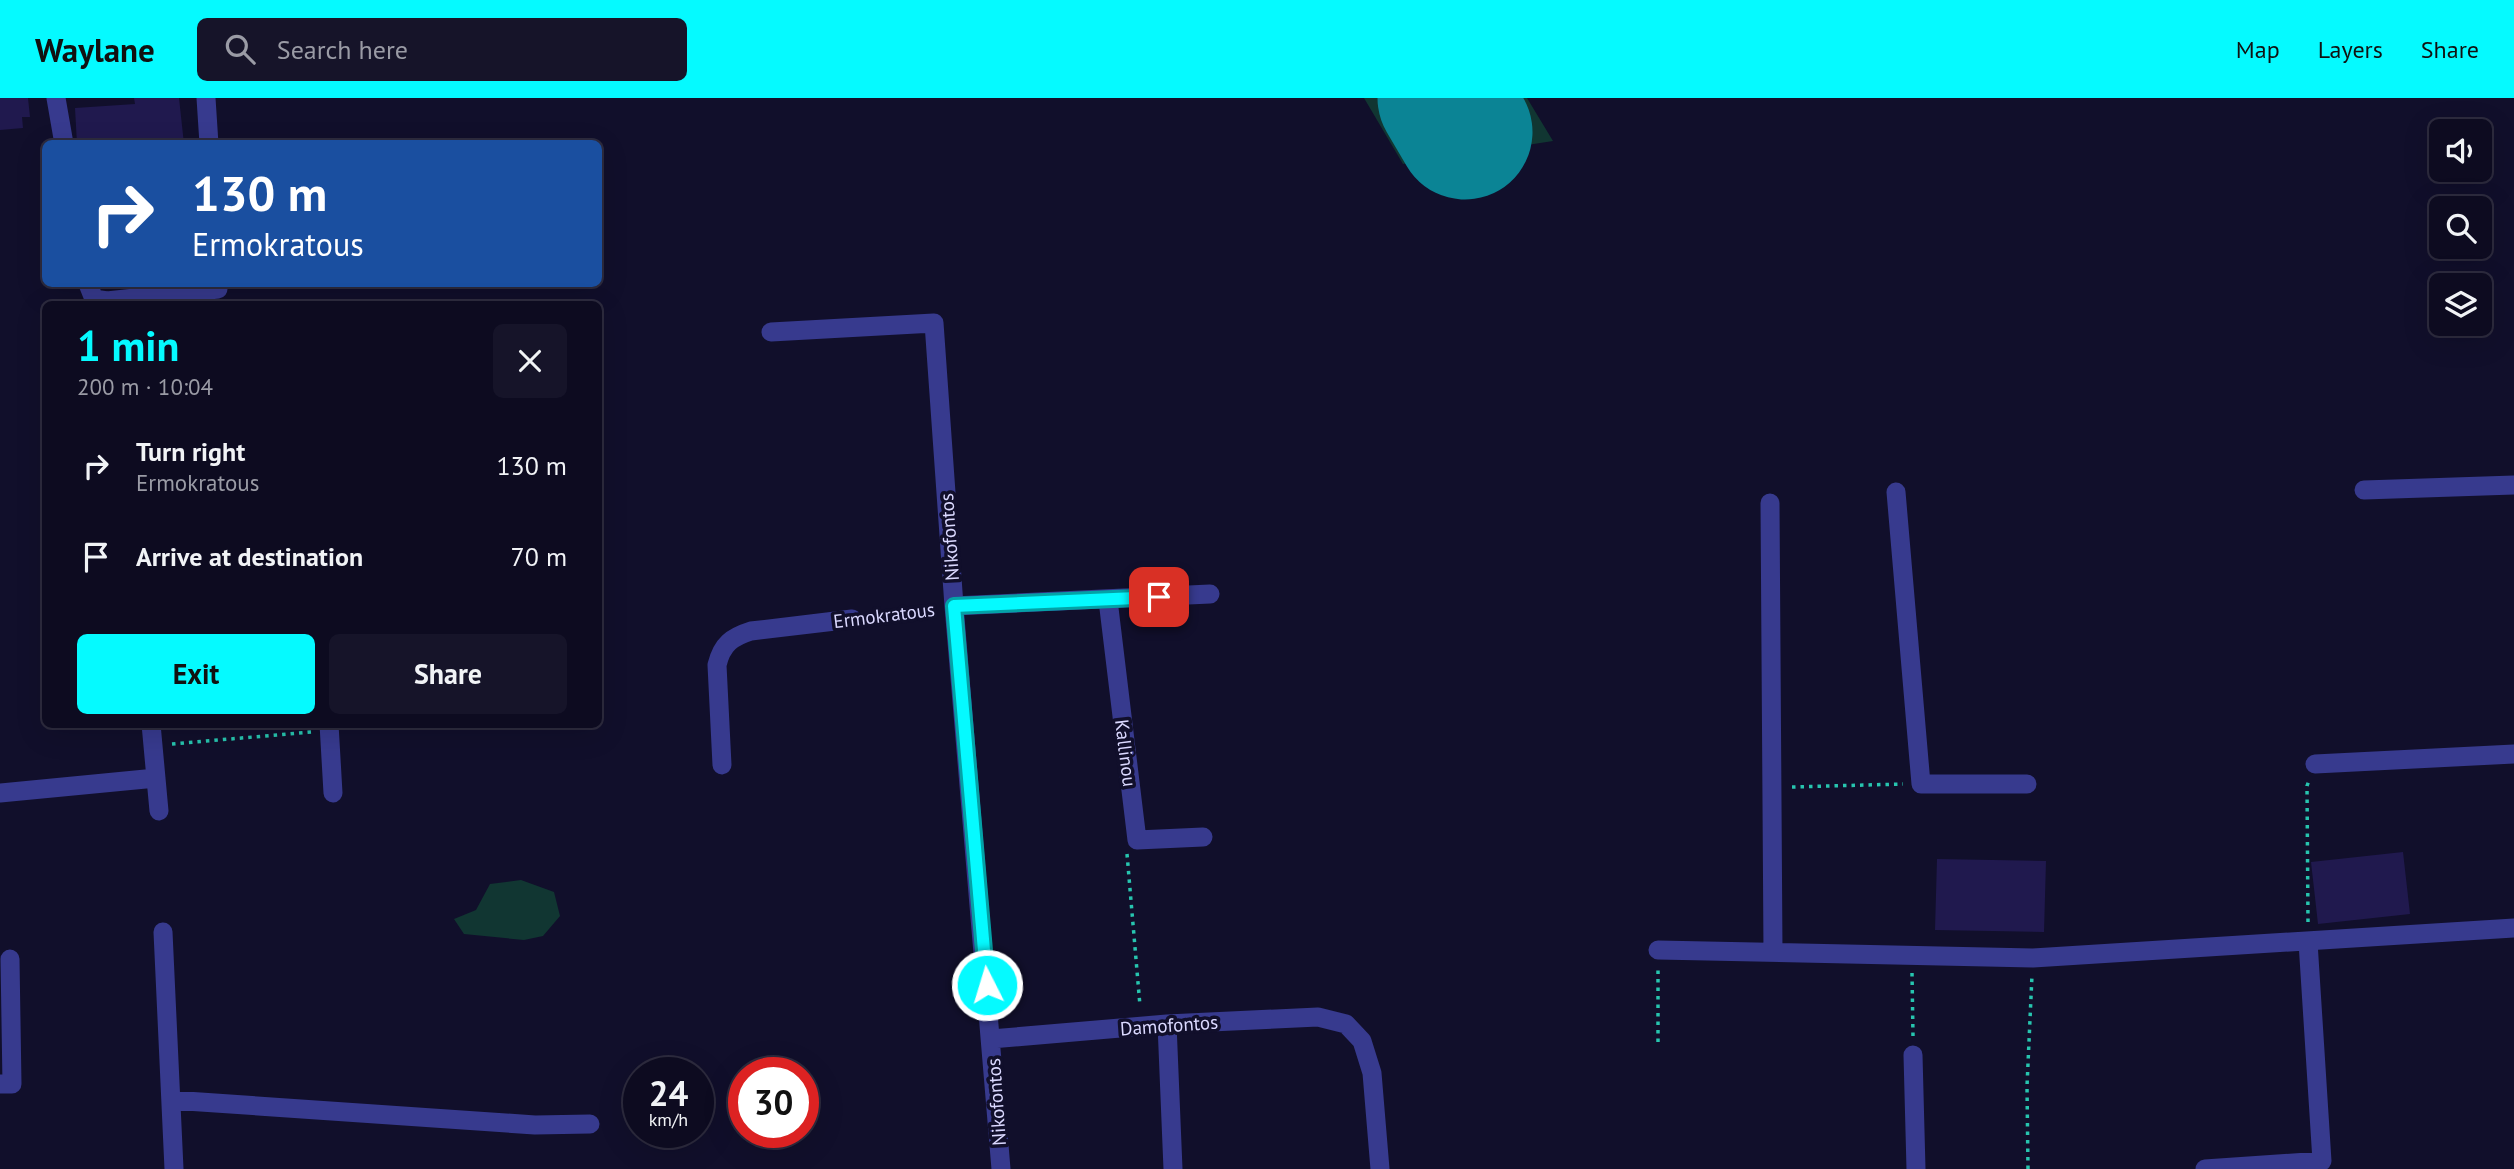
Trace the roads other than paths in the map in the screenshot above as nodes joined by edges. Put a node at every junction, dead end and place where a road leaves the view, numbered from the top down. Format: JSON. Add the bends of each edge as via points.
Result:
{"nodes":[{"id":1,"x":56,"y":98,"type":"edge"},
{"id":2,"x":206,"y":98,"type":"edge"},
{"id":3,"x":63,"y":140,"type":"edge"},
{"id":4,"x":209,"y":140,"type":"edge"},
{"id":5,"x":89,"y":287,"type":"edge"},
{"id":6,"x":218,"y":292,"type":"edge"},
{"id":7,"x":107,"y":301,"type":"edge"},
{"id":8,"x":107,"y":301,"type":"edge"},
{"id":9,"x":771,"y":332,"type":"dead end"},
{"id":10,"x":2514,"y":485,"type":"edge"},
{"id":11,"x":2364,"y":490,"type":"dead end"},
{"id":12,"x":1896,"y":492,"type":"dead end"},
{"id":13,"x":1770,"y":503,"type":"dead end"},
{"id":14,"x":1210,"y":594,"type":"dead end"},
{"id":15,"x":1108,"y":600,"type":"junction"},
{"id":16,"x":954,"y":606,"type":"junction"},
{"id":17,"x":852,"y":619,"type":"road end"},
{"id":18,"x":151,"y":728,"type":"edge"},
{"id":19,"x":329,"y":728,"type":"edge"},
{"id":20,"x":2514,"y":754,"type":"edge"},
{"id":21,"x":2315,"y":764,"type":"road end"},
{"id":22,"x":722,"y":765,"type":"dead end"},
{"id":23,"x":156,"y":778,"type":"junction"},
{"id":24,"x":2027,"y":784,"type":"dead end"},
{"id":25,"x":0,"y":793,"type":"edge"},
{"id":26,"x":333,"y":793,"type":"dead end"},
{"id":27,"x":159,"y":811,"type":"dead end"},
{"id":28,"x":1203,"y":837,"type":"dead end"},
{"id":29,"x":2514,"y":928,"type":"edge"},
{"id":30,"x":163,"y":932,"type":"dead end"},
{"id":31,"x":2308,"y":942,"type":"junction"},
{"id":32,"x":1658,"y":950,"type":"road end"},
{"id":33,"x":1773,"y":951,"type":"junction"},
{"id":34,"x":10,"y":959,"type":"dead end"},
{"id":35,"x":1167,"y":1024,"type":"junction"},
{"id":36,"x":991,"y":1039,"type":"junction"},
{"id":37,"x":1913,"y":1055,"type":"road end"},
{"id":38,"x":0,"y":1084,"type":"edge"},
{"id":39,"x":171,"y":1100,"type":"junction"},
{"id":40,"x":590,"y":1124,"type":"dead end"},
{"id":41,"x":174,"y":1169,"type":"edge"},
{"id":42,"x":1001,"y":1169,"type":"edge"},
{"id":43,"x":1173,"y":1169,"type":"edge"},
{"id":44,"x":1380,"y":1169,"type":"edge"},
{"id":45,"x":1916,"y":1169,"type":"edge"},
{"id":46,"x":2205,"y":1169,"type":"edge"}],
"edges":[{"from":1,"to":3,"type":"street"},
{"from":2,"to":4,"type":"street"},
{"from":5,"to":7,"type":"street","via":[[94,299]]},
{"from":6,"to":8,"type":"street"},
{"from":9,"to":16,"type":"street","name":"Nikofontos","via":[[934,323]]},
{"from":10,"to":11,"type":"street"},
{"from":12,"to":24,"type":"street","via":[[1921,784]]},
{"from":13,"to":33,"type":"street"},
{"from":14,"to":15,"type":"street","name":"Ermokratous"},
{"from":15,"to":16,"type":"street","name":"Ermokratous"},
{"from":15,"to":28,"type":"street","name":"Kallinou","via":[[1137,840]]},
{"from":16,"to":36,"type":"street","name":"Nikofontos"},
{"from":17,"to":22,"type":"street","name":"Ermokratous","via":[[751,631],[728,642],[717,665]]},
{"from":18,"to":23,"type":"street"},
{"from":19,"to":26,"type":"street"},
{"from":20,"to":21,"type":"street"},
{"from":23,"to":25,"type":"street"},
{"from":23,"to":27,"type":"street"},
{"from":29,"to":31,"type":"street"},
{"from":30,"to":39,"type":"street"},
{"from":31,"to":33,"type":"street","via":[[2033,958]]},
{"from":31,"to":46,"type":"street","via":[[2322,1161]]},
{"from":32,"to":33,"type":"street"},
{"from":34,"to":38,"type":"street","via":[[12,1084]]},
{"from":35,"to":36,"type":"street","name":"Damofontos"},
{"from":35,"to":43,"type":"street"},
{"from":35,"to":44,"type":"street","name":"Damofontos","via":[[1318,1017],[1346,1024],[1362,1041],[1373,1073]]},
{"from":36,"to":42,"type":"street","name":"Nikofontos"},
{"from":37,"to":45,"type":"street"},
{"from":39,"to":40,"type":"street","via":[[535,1125]]},
{"from":39,"to":41,"type":"street"}]}
